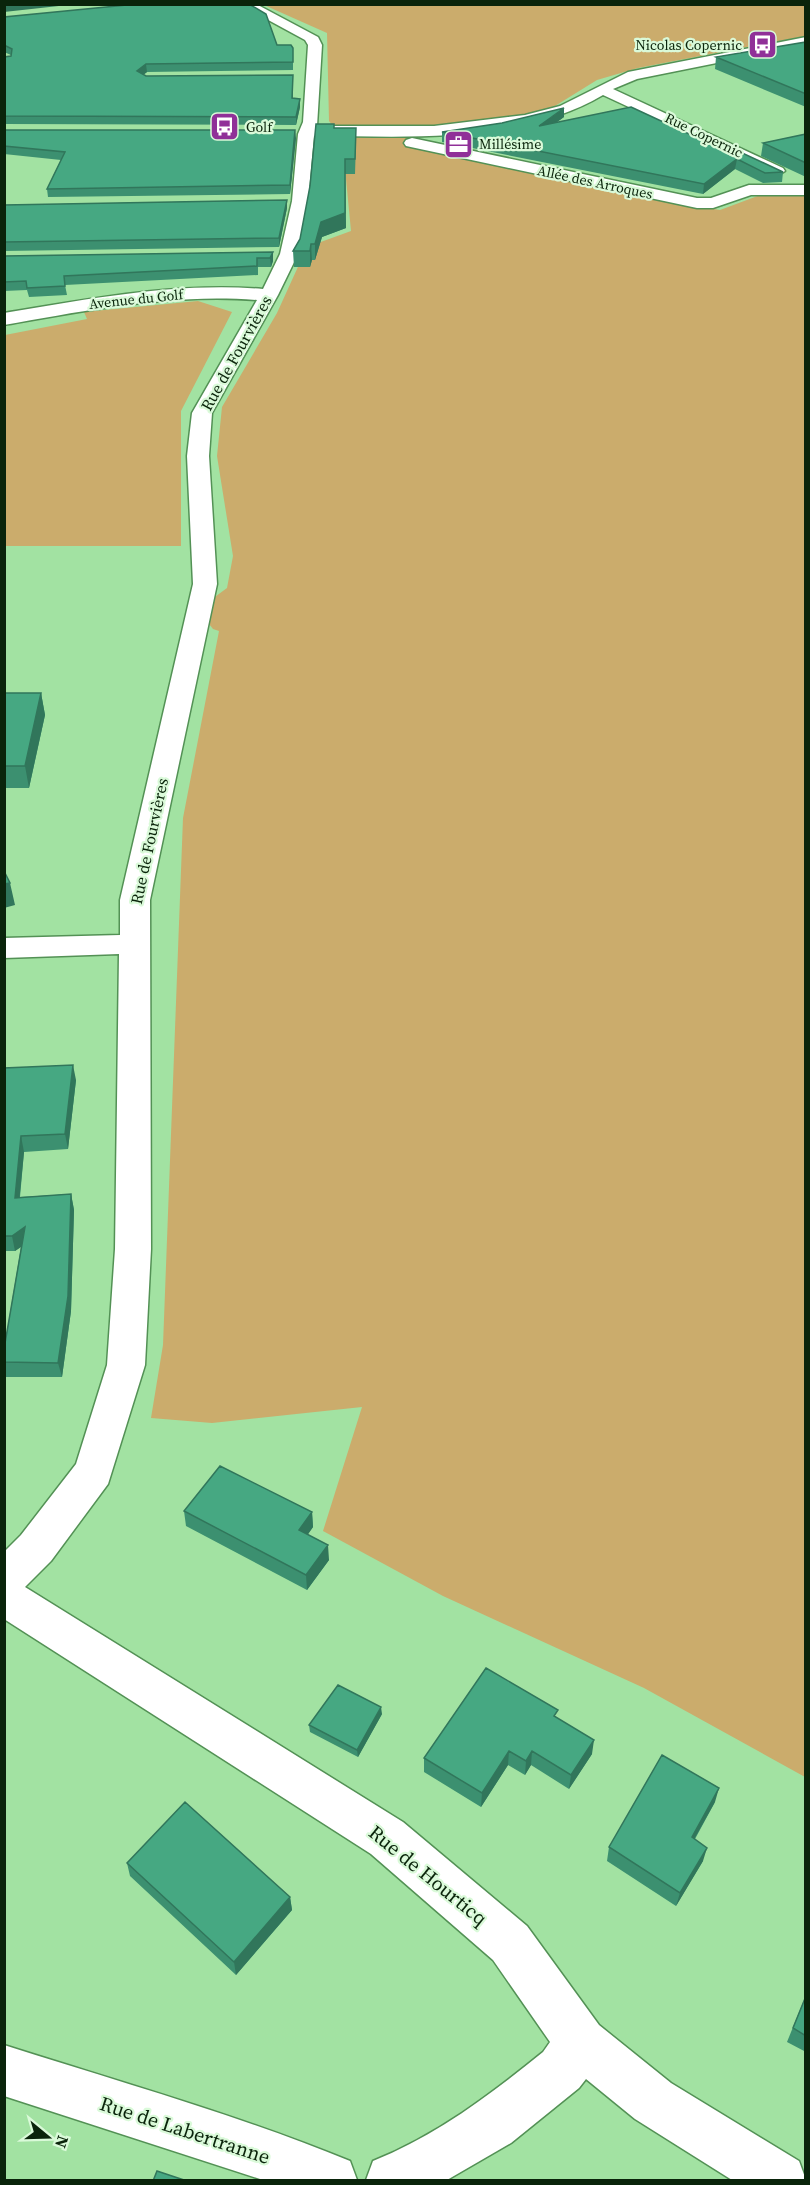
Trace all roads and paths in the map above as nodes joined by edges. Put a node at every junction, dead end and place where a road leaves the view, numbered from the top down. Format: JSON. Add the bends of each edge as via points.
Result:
{"nodes":[{"id":1,"x":244,"y":4,"type":"edge"},
{"id":2,"x":806,"y":41,"type":"edge"},
{"id":3,"x":601,"y":88,"type":"junction"},
{"id":4,"x":290,"y":131,"type":"edge"},
{"id":5,"x":309,"y":131,"type":"junction"},
{"id":6,"x":386,"y":131,"type":"junction"},
{"id":7,"x":285,"y":152,"type":"edge"},
{"id":8,"x":304,"y":152,"type":"junction"},
{"id":9,"x":788,"y":163,"type":"edge"},
{"id":10,"x":770,"y":167,"type":"junction"},
{"id":11,"x":806,"y":185,"type":"edge"},
{"id":12,"x":806,"y":190,"type":"edge"},
{"id":13,"x":282,"y":201,"type":"edge"},
{"id":14,"x":300,"y":201,"type":"junction"},
{"id":15,"x":267,"y":254,"type":"edge"},
{"id":16,"x":289,"y":254,"type":"junction"},
{"id":17,"x":269,"y":295,"type":"junction"},
{"id":18,"x":4,"y":318,"type":"edge"},
{"id":19,"x":132,"y":944,"type":"junction"},
{"id":20,"x":4,"y":948,"type":"edge"},
{"id":21,"x":4,"y":1580,"type":"edge"},
{"id":22,"x":4,"y":1596,"type":"edge"},
{"id":23,"x":581,"y":2043,"type":"junction"},
{"id":24,"x":4,"y":2070,"type":"edge"},
{"id":25,"x":331,"y":2181,"type":"edge"},
{"id":26,"x":392,"y":2181,"type":"edge"},
{"id":27,"x":780,"y":2181,"type":"edge"}],
"edges":[{"from":1,"to":5,"type":"street","via":[[311,37],[315,45],[306,76]]},
{"from":2,"to":3,"type":"street","via":[[658,69]]},
{"from":3,"to":6,"type":"street","via":[[581,103],[510,124]]},
{"from":3,"to":10,"type":"street","name":"Rue Copernic"},
{"from":4,"to":5,"type":"street"},
{"from":5,"to":6,"type":"street"},
{"from":5,"to":8,"type":"street","name":"Rue de Fourvières"},
{"from":6,"to":12,"type":"street","name":"Allée des Arroques","via":[[417,145],[697,203],[713,203],[749,190]]},
{"from":7,"to":8,"type":"street"},
{"from":8,"to":14,"type":"street","name":"Rue de Fourvières"},
{"from":9,"to":10,"type":"street"},
{"from":10,"to":11,"type":"street","name":"Rue Copernic"},
{"from":13,"to":14,"type":"street"},
{"from":14,"to":16,"type":"street","name":"Rue de Fourvières"},
{"from":15,"to":16,"type":"street"},
{"from":16,"to":17,"type":"street","name":"Rue de Fourvières"},
{"from":17,"to":18,"type":"street","name":"Avenue du Golf","via":[[217,291],[102,302]]},
{"from":17,"to":19,"type":"street","name":"Rue de Fourvières","via":[[202,412],[198,456],[206,584],[135,900]]},
{"from":19,"to":20,"type":"street"},
{"from":19,"to":21,"type":"street","name":"Rue de Fourvières","via":[[134,1248],[126,1365],[94,1472],[36,1548]]},
{"from":22,"to":23,"type":"street","name":"Rue de Hourticq","via":[[387,1838],[510,1943]]},
{"from":23,"to":26,"type":"street","via":[[561,2070],[493,2124]]},
{"from":23,"to":27,"type":"street","name":"Rue de Hourticq","via":[[653,2101]]},
{"from":24,"to":25,"type":"street","name":"Rue de Labertranne","via":[[257,2152]]}]}
